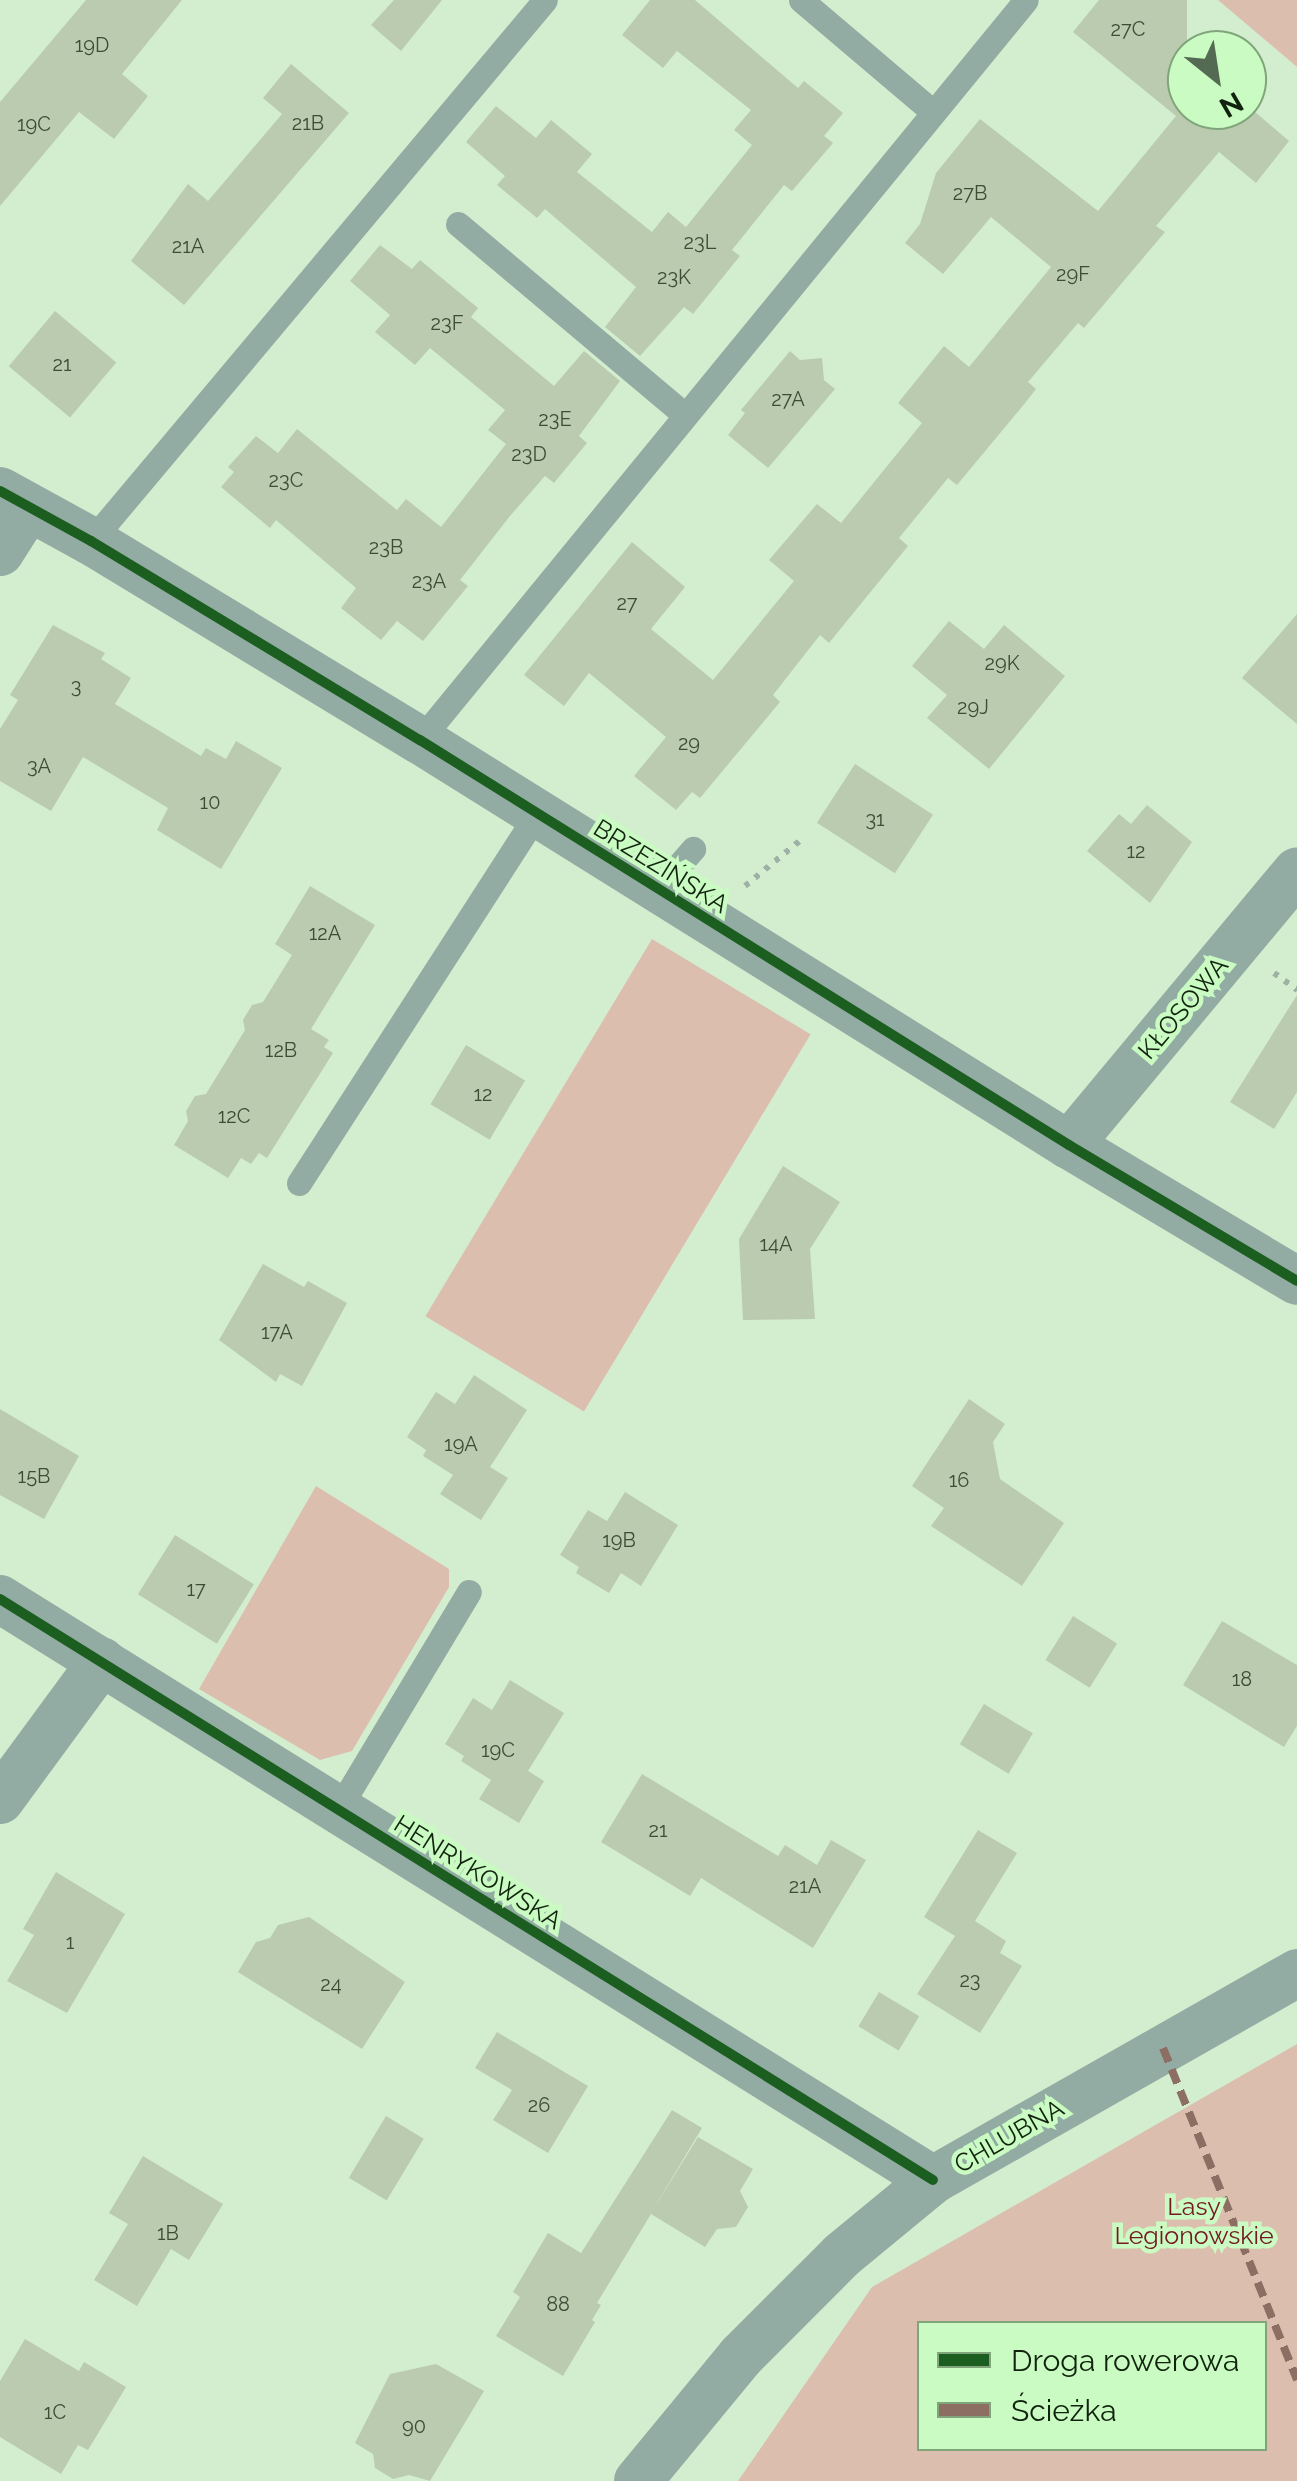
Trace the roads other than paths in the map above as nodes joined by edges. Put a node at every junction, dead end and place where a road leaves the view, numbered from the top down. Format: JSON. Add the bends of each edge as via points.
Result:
{"nodes":[{"id":1,"x":545,"y":0,"type":"edge"},
{"id":2,"x":801,"y":0,"type":"edge"},
{"id":3,"x":1026,"y":0,"type":"edge"},
{"id":4,"x":932,"y":111,"type":"junction"},
{"id":5,"x":458,"y":224,"type":"dead end"},
{"id":6,"x":685,"y":415,"type":"junction"},
{"id":7,"x":14,"y":500,"type":"edge"},
{"id":8,"x":92,"y":541,"type":"junction"},
{"id":9,"x":0,"y":552,"type":"edge"},
{"id":10,"x":420,"y":740,"type":"junction"},
{"id":11,"x":538,"y":812,"type":"junction"},
{"id":12,"x":693,"y":849,"type":"dead end"},
{"id":13,"x":1297,"y":871,"type":"edge"},
{"id":14,"x":658,"y":888,"type":"junction"},
{"id":15,"x":1069,"y":1145,"type":"junction"},
{"id":16,"x":299,"y":1184,"type":"dead end"},
{"id":17,"x":1297,"y":1281,"type":"edge"},
{"id":18,"x":469,"y":1592,"type":"dead end"},
{"id":19,"x":0,"y":1599,"type":"edge"},
{"id":20,"x":102,"y":1660,"type":"junction"},
{"id":21,"x":0,"y":1800,"type":"edge"},
{"id":22,"x":339,"y":1808,"type":"junction"},
{"id":23,"x":1297,"y":1973,"type":"edge"},
{"id":24,"x":933,"y":2180,"type":"junction"},
{"id":25,"x":638,"y":2481,"type":"edge"}],
"edges":[{"from":1,"to":8,"type":"lane"},
{"from":2,"to":4,"type":"lane"},
{"from":3,"to":4,"type":"lane"},
{"from":4,"to":6,"type":"lane"},
{"from":5,"to":6,"type":"lane"},
{"from":6,"to":10,"type":"lane"},
{"from":7,"to":8,"type":"street","name":"BRZEZIŃSKA"},
{"from":7,"to":9,"type":"street"},
{"from":8,"to":10,"type":"street","name":"BRZEZIŃSKA"},
{"from":10,"to":11,"type":"street","name":"BRZEZIŃSKA"},
{"from":11,"to":14,"type":"street","name":"BRZEZIŃSKA"},
{"from":11,"to":16,"type":"lane"},
{"from":12,"to":14,"type":"lane"},
{"from":13,"to":15,"type":"street","name":"KŁOSOWA"},
{"from":14,"to":15,"type":"street","name":"BRZEZIŃSKA"},
{"from":15,"to":17,"type":"street","name":"BRZEZIŃSKA"},
{"from":18,"to":22,"type":"lane"},
{"from":19,"to":20,"type":"street","name":"HENRYKOWSKA"},
{"from":20,"to":21,"type":"street"},
{"from":20,"to":22,"type":"street","name":"HENRYKOWSKA"},
{"from":22,"to":24,"type":"street","name":"HENRYKOWSKA"},
{"from":23,"to":24,"type":"street","name":"CHLUBNA"},
{"from":24,"to":25,"type":"street","name":"CHLUBNA","via":[[842,2255],[741,2356]]}]}
